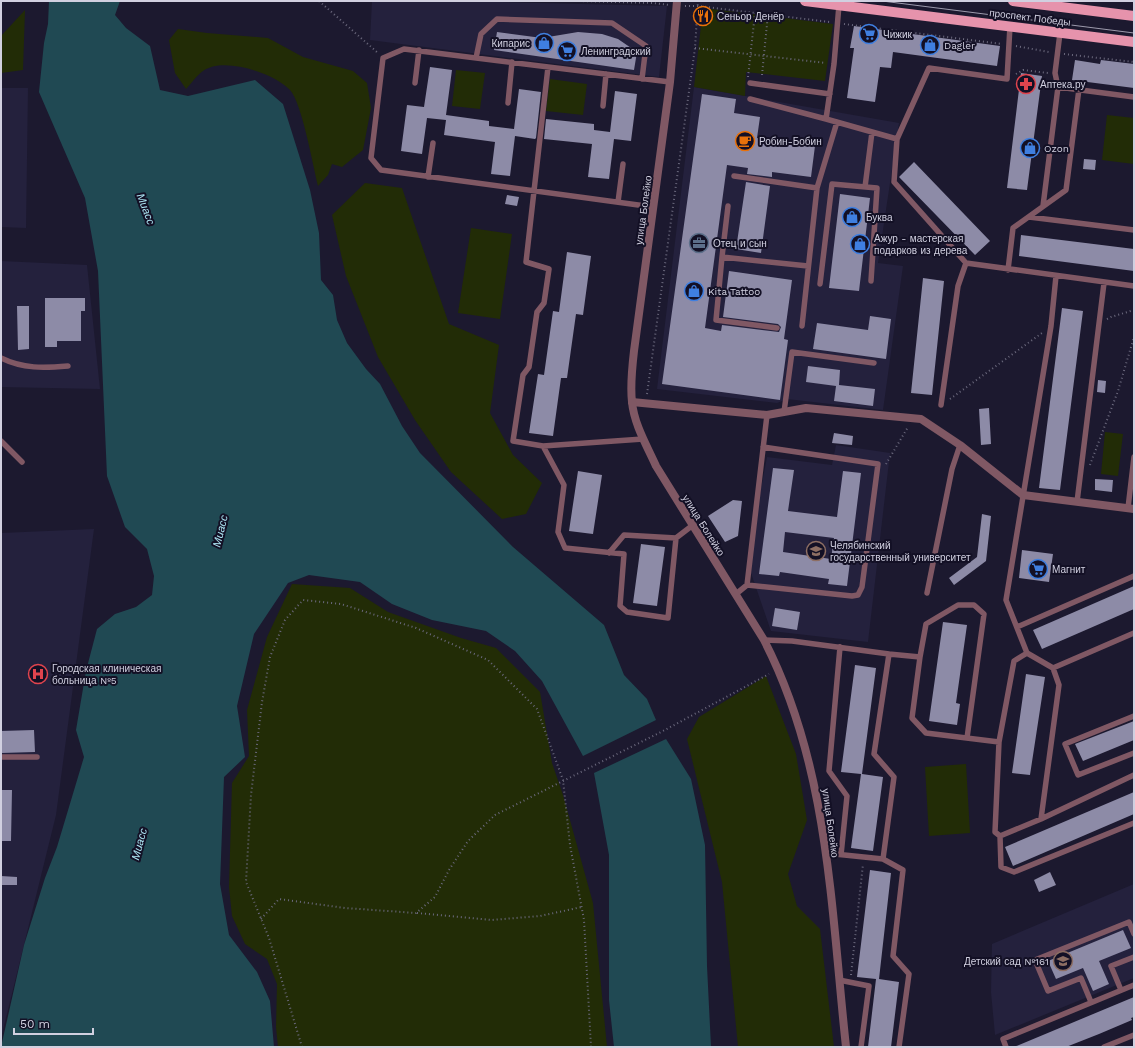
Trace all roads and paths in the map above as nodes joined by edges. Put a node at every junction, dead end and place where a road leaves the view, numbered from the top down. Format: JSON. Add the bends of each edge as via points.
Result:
{"nodes":[{"id":1,"x":319,"y":1,"type":"edge"},
{"id":2,"x":579,"y":1,"type":"edge"},
{"id":3,"x":698,"y":1,"type":"edge"},
{"id":4,"x":804,"y":1,"type":"edge"},
{"id":5,"x":1013,"y":1,"type":"edge"},
{"id":6,"x":653,"y":2,"type":"edge"},
{"id":7,"x":677,"y":4,"type":"edge"},
{"id":8,"x":839,"y":5,"type":"junction"},
{"id":9,"x":1076,"y":5,"type":"edge"},
{"id":10,"x":698,"y":6,"type":"junction"},
{"id":11,"x":755,"y":12,"type":"junction"},
{"id":12,"x":768,"y":14,"type":"junction"},
{"id":13,"x":1134,"y":16,"type":"edge"},
{"id":14,"x":836,"y":23,"type":"junction"},
{"id":15,"x":1010,"y":26,"type":"junction"},
{"id":16,"x":1060,"y":33,"type":"junction"},
{"id":17,"x":1134,"y":42,"type":"edge"},
{"id":18,"x":1007,"y":45,"type":"junction"},
{"id":19,"x":695,"y":48,"type":"junction"},
{"id":20,"x":419,"y":50,"type":"junction"},
{"id":21,"x":1058,"y":53,"type":"junction"},
{"id":22,"x":750,"y":55,"type":"junction"},
{"id":23,"x":764,"y":56,"type":"junction"},
{"id":24,"x":384,"y":58,"type":"junction"},
{"id":25,"x":476,"y":58,"type":"junction"},
{"id":26,"x":512,"y":62,"type":"junction"},
{"id":27,"x":1134,"y":62,"type":"edge"},
{"id":28,"x":834,"y":64,"type":"junction"},
{"id":29,"x":548,"y":67,"type":"junction"},
{"id":30,"x":1055,"y":73,"type":"junction"},
{"id":31,"x":606,"y":74,"type":"junction"},
{"id":32,"x":762,"y":75,"type":"dead end"},
{"id":33,"x":642,"y":79,"type":"junction"},
{"id":34,"x":1007,"y":79,"type":"junction"},
{"id":35,"x":670,"y":82,"type":"junction"},
{"id":36,"x":415,"y":83,"type":"dead end"},
{"id":37,"x":749,"y":83,"type":"joint"},
{"id":38,"x":1058,"y":87,"type":"junction"},
{"id":39,"x":1079,"y":89,"type":"junction"},
{"id":40,"x":830,"y":94,"type":"junction"},
{"id":41,"x":1134,"y":97,"type":"edge"},
{"id":42,"x":750,"y":99,"type":"dead end"},
{"id":43,"x":508,"y":103,"type":"dead end"},
{"id":44,"x":603,"y":106,"type":"dead end"},
{"id":45,"x":826,"y":119,"type":"junction"},
{"id":46,"x":837,"y":122,"type":"junction"},
{"id":47,"x":872,"y":132,"type":"junction"},
{"id":48,"x":897,"y":139,"type":"junction"},
{"id":49,"x":433,"y":143,"type":"dead end"},
{"id":50,"x":622,"y":164,"type":"dead end"},
{"id":51,"x":734,"y":176,"type":"dead end"},
{"id":52,"x":428,"y":177,"type":"junction"},
{"id":53,"x":865,"y":187,"type":"junction"},
{"id":54,"x":817,"y":188,"type":"junction"},
{"id":55,"x":535,"y":191,"type":"junction"},
{"id":56,"x":618,"y":202,"type":"junction"},
{"id":57,"x":728,"y":206,"type":"dead end"},
{"id":58,"x":1043,"y":206,"type":"junction"},
{"id":59,"x":653,"y":207,"type":"junction"},
{"id":60,"x":1029,"y":216,"type":"junction"},
{"id":61,"x":1134,"y":230,"type":"edge"},
{"id":62,"x":722,"y":257,"type":"junction"},
{"id":63,"x":966,"y":264,"type":"junction"},
{"id":64,"x":808,"y":266,"type":"junction"},
{"id":65,"x":1008,"y":270,"type":"junction"},
{"id":66,"x":1056,"y":276,"type":"junction"},
{"id":67,"x":871,"y":281,"type":"dead end"},
{"id":68,"x":1104,"y":283,"type":"junction"},
{"id":69,"x":820,"y":284,"type":"dead end"},
{"id":70,"x":1134,"y":286,"type":"edge"},
{"id":71,"x":1134,"y":310,"type":"edge"},
{"id":72,"x":1099,"y":325,"type":"junction"},
{"id":73,"x":802,"y":326,"type":"dead end"},
{"id":74,"x":1051,"y":326,"type":"junction"},
{"id":75,"x":777,"y":328,"type":"dead end"},
{"id":76,"x":1134,"y":337,"type":"edge"},
{"id":77,"x":1,"y":358,"type":"edge"},
{"id":78,"x":874,"y":363,"type":"dead end"},
{"id":79,"x":68,"y":366,"type":"dead end"},
{"id":80,"x":632,"y":402,"type":"junction"},
{"id":81,"x":646,"y":403,"type":"junction"},
{"id":82,"x":941,"y":405,"type":"joint"},
{"id":83,"x":784,"y":412,"type":"junction"},
{"id":84,"x":767,"y":415,"type":"junction"},
{"id":85,"x":921,"y":419,"type":"junction"},
{"id":86,"x":643,"y":439,"type":"junction"},
{"id":87,"x":1,"y":441,"type":"edge"},
{"id":88,"x":960,"y":445,"type":"junction"},
{"id":89,"x":543,"y":446,"type":"junction"},
{"id":90,"x":763,"y":447,"type":"junction"},
{"id":91,"x":1134,"y":457,"type":"edge"},
{"id":92,"x":22,"y":462,"type":"dead end"},
{"id":93,"x":1088,"y":472,"type":"dead end"},
{"id":94,"x":876,"y":482,"type":"junction"},
{"id":95,"x":1023,"y":494,"type":"junction"},
{"id":96,"x":1077,"y":502,"type":"junction"},
{"id":97,"x":1131,"y":509,"type":"edge"},
{"id":98,"x":693,"y":525,"type":"junction"},
{"id":99,"x":676,"y":538,"type":"junction"},
{"id":100,"x":609,"y":552,"type":"junction"},
{"id":101,"x":1134,"y":576,"type":"edge"},
{"id":102,"x":747,"y":585,"type":"junction"},
{"id":103,"x":927,"y":592,"type":"dead end"},
{"id":104,"x":736,"y":594,"type":"junction"},
{"id":105,"x":1017,"y":627,"type":"junction"},
{"id":106,"x":1134,"y":633,"type":"edge"},
{"id":107,"x":764,"y":640,"type":"junction"},
{"id":108,"x":840,"y":647,"type":"junction"},
{"id":109,"x":1027,"y":653,"type":"junction"},
{"id":110,"x":888,"y":654,"type":"junction"},
{"id":111,"x":920,"y":657,"type":"junction"},
{"id":112,"x":779,"y":668,"type":"junction"},
{"id":113,"x":1053,"y":668,"type":"junction"},
{"id":114,"x":1134,"y":716,"type":"edge"},
{"id":115,"x":967,"y":738,"type":"junction"},
{"id":116,"x":999,"y":742,"type":"junction"},
{"id":117,"x":1134,"y":753,"type":"edge"},
{"id":118,"x":1,"y":757,"type":"edge"},
{"id":119,"x":37,"y":757,"type":"dead end"},
{"id":120,"x":1134,"y":775,"type":"edge"},
{"id":121,"x":564,"y":780,"type":"junction"},
{"id":122,"x":1041,"y":819,"type":"junction"},
{"id":123,"x":1134,"y":822,"type":"edge"},
{"id":124,"x":1000,"y":836,"type":"junction"},
{"id":125,"x":825,"y":853,"type":"junction"},
{"id":126,"x":841,"y":855,"type":"junction"},
{"id":127,"x":864,"y":857,"type":"junction"},
{"id":128,"x":883,"y":859,"type":"junction"},
{"id":129,"x":582,"y":907,"type":"junction"},
{"id":130,"x":416,"y":913,"type":"junction"},
{"id":131,"x":261,"y":918,"type":"junction"},
{"id":132,"x":1134,"y":934,"type":"edge"},
{"id":133,"x":1134,"y":956,"type":"edge"},
{"id":134,"x":839,"y":980,"type":"junction"},
{"id":135,"x":850,"y":982,"type":"junction"},
{"id":136,"x":1134,"y":985,"type":"edge"},
{"id":137,"x":1121,"y":990,"type":"junction"},
{"id":138,"x":1091,"y":1002,"type":"junction"},
{"id":139,"x":1134,"y":1035,"type":"edge"},
{"id":140,"x":302,"y":1047,"type":"edge"},
{"id":141,"x":591,"y":1047,"type":"edge"},
{"id":142,"x":846,"y":1047,"type":"edge"},
{"id":143,"x":861,"y":1047,"type":"edge"},
{"id":144,"x":899,"y":1047,"type":"edge"},
{"id":145,"x":1006,"y":1047,"type":"edge"},
{"id":146,"x":1104,"y":1047,"type":"edge"}],
"edges":[{"from":1,"to":24,"type":"path"},
{"from":2,"to":6,"type":"path"},
{"from":3,"to":10,"type":"path"},
{"from":4,"to":8,"type":"main road","name":"проспект Победы"},
{"from":5,"to":9,"type":"main road","name":"проспект Победы"},
{"from":6,"to":7,"type":"path"},
{"from":7,"to":10,"type":"path"},
{"from":7,"to":35,"type":"street","name":"улица Болейко"},
{"from":8,"to":14,"type":"lane"},
{"from":8,"to":15,"type":"main road","name":"проспект Победы"},
{"from":9,"to":13,"type":"main road","name":"проспект Победы"},
{"from":10,"to":11,"type":"path"},
{"from":10,"to":19,"type":"path"},
{"from":11,"to":12,"type":"path"},
{"from":11,"to":22,"type":"path"},
{"from":12,"to":14,"type":"path"},
{"from":12,"to":23,"type":"path"},
{"from":14,"to":18,"type":"path"},
{"from":14,"to":28,"type":"lane"},
{"from":15,"to":16,"type":"main road","name":"проспект Победы"},
{"from":15,"to":18,"type":"lane"},
{"from":16,"to":17,"type":"main road","name":"проспект Победы"},
{"from":16,"to":21,"type":"lane"},
{"from":18,"to":21,"type":"path"},
{"from":18,"to":34,"type":"lane"},
{"from":19,"to":22,"type":"path"},
{"from":19,"to":81,"type":"path"},
{"from":20,"to":24,"type":"lane","via":[[404,49]]},
{"from":20,"to":25,"type":"lane"},
{"from":20,"to":36,"type":"lane"},
{"from":21,"to":27,"type":"path"},
{"from":21,"to":30,"type":"lane"},
{"from":22,"to":23,"type":"path"},
{"from":22,"to":37,"type":"path"},
{"from":23,"to":28,"type":"path"},
{"from":23,"to":32,"type":"path"},
{"from":24,"to":52,"type":"lane","via":[[371,158],[381,170]]},
{"from":25,"to":26,"type":"lane"},
{"from":25,"to":33,"type":"lane","via":[[481,34],[497,19],[612,23],[646,46]]},
{"from":26,"to":29,"type":"lane"},
{"from":26,"to":43,"type":"lane"},
{"from":28,"to":40,"type":"lane"},
{"from":29,"to":31,"type":"lane"},
{"from":29,"to":55,"type":"lane"},
{"from":30,"to":34,"type":"path","via":[[1023,70]]},
{"from":30,"to":38,"type":"lane"},
{"from":31,"to":33,"type":"lane"},
{"from":31,"to":44,"type":"lane"},
{"from":33,"to":35,"type":"lane"},
{"from":34,"to":48,"type":"lane","via":[[929,68]]},
{"from":35,"to":59,"type":"street","name":"улица Болейко"},
{"from":37,"to":40,"type":"lane"},
{"from":38,"to":39,"type":"lane"},
{"from":38,"to":58,"type":"lane"},
{"from":39,"to":41,"type":"lane"},
{"from":39,"to":58,"type":"lane","via":[[1066,190]]},
{"from":40,"to":45,"type":"lane"},
{"from":42,"to":45,"type":"lane"},
{"from":45,"to":46,"type":"lane"},
{"from":46,"to":47,"type":"lane"},
{"from":46,"to":54,"type":"lane"},
{"from":47,"to":48,"type":"lane"},
{"from":47,"to":53,"type":"lane"},
{"from":48,"to":63,"type":"lane","via":[[894,182]]},
{"from":49,"to":52,"type":"lane"},
{"from":50,"to":56,"type":"lane"},
{"from":51,"to":54,"type":"lane"},
{"from":52,"to":55,"type":"lane"},
{"from":53,"to":67,"type":"lane","via":[[877,188]]},
{"from":53,"to":69,"type":"lane","via":[[832,184]]},
{"from":54,"to":64,"type":"lane"},
{"from":55,"to":56,"type":"lane"},
{"from":55,"to":89,"type":"lane","via":[[526,262],[549,269],[544,303],[537,312],[529,367],[523,375],[513,441]]},
{"from":56,"to":59,"type":"lane"},
{"from":57,"to":62,"type":"lane"},
{"from":58,"to":60,"type":"lane"},
{"from":59,"to":80,"type":"street","name":"улица Болейко","via":[[634,351]]},
{"from":60,"to":61,"type":"lane"},
{"from":60,"to":65,"type":"lane","via":[[1013,228]]},
{"from":62,"to":64,"type":"lane"},
{"from":62,"to":75,"type":"lane","via":[[716,320]]},
{"from":63,"to":65,"type":"lane"},
{"from":63,"to":82,"type":"lane","via":[[958,286]]},
{"from":64,"to":73,"type":"lane"},
{"from":65,"to":66,"type":"lane"},
{"from":66,"to":68,"type":"lane"},
{"from":66,"to":74,"type":"lane"},
{"from":68,"to":70,"type":"lane"},
{"from":68,"to":72,"type":"lane"},
{"from":71,"to":72,"type":"path","via":[[1111,316]]},
{"from":72,"to":96,"type":"lane"},
{"from":74,"to":82,"type":"path"},
{"from":74,"to":95,"type":"lane"},
{"from":76,"to":93,"type":"path","via":[[1118,391]]},
{"from":77,"to":79,"type":"lane","via":[[36,368]]},
{"from":78,"to":83,"type":"lane","via":[[792,352]]},
{"from":80,"to":81,"type":"street"},
{"from":80,"to":86,"type":"street","name":"улица Болейко"},
{"from":81,"to":84,"type":"street"},
{"from":83,"to":84,"type":"street"},
{"from":83,"to":85,"type":"street","via":[[806,408]]},
{"from":84,"to":90,"type":"lane"},
{"from":85,"to":88,"type":"street"},
{"from":85,"to":94,"type":"path","via":[[906,427]]},
{"from":86,"to":89,"type":"lane"},
{"from":86,"to":98,"type":"street","name":"улица Болейко","via":[[656,466]]},
{"from":87,"to":92,"type":"lane"},
{"from":88,"to":95,"type":"street"},
{"from":88,"to":103,"type":"lane","via":[[952,469]]},
{"from":89,"to":100,"type":"lane","via":[[564,484],[558,532],[565,548]]},
{"from":90,"to":94,"type":"lane","via":[[878,464]]},
{"from":90,"to":102,"type":"lane"},
{"from":91,"to":97,"type":"lane"},
{"from":94,"to":102,"type":"lane","via":[[862,587],[858,595]]},
{"from":95,"to":96,"type":"street"},
{"from":95,"to":105,"type":"lane","via":[[1006,600]]},
{"from":96,"to":97,"type":"street"},
{"from":98,"to":99,"type":"lane"},
{"from":98,"to":104,"type":"street","name":"улица Болейко"},
{"from":99,"to":100,"type":"lane","via":[[624,535]]},
{"from":99,"to":100,"type":"lane","via":[[668,618],[627,612],[620,606],[624,554]]},
{"from":101,"to":105,"type":"lane"},
{"from":102,"to":104,"type":"lane"},
{"from":104,"to":107,"type":"street","name":"улица Болейко"},
{"from":105,"to":109,"type":"lane"},
{"from":106,"to":113,"type":"lane"},
{"from":107,"to":108,"type":"lane"},
{"from":107,"to":112,"type":"street","name":"улица Болейко"},
{"from":108,"to":110,"type":"lane"},
{"from":108,"to":126,"type":"lane","via":[[829,771],[847,796]]},
{"from":109,"to":113,"type":"lane"},
{"from":109,"to":116,"type":"lane","via":[[1014,661]]},
{"from":110,"to":111,"type":"lane"},
{"from":110,"to":128,"type":"lane","via":[[874,754],[894,777]]},
{"from":111,"to":115,"type":"lane","via":[[912,718],[926,733]]},
{"from":111,"to":115,"type":"lane","via":[[926,624],[958,604],[974,605],[984,614]]},
{"from":112,"to":121,"type":"path","via":[[663,731]]},
{"from":112,"to":125,"type":"street","name":"улица Болейко","via":[[802,732],[811,767]]},
{"from":113,"to":122,"type":"lane","via":[[1059,685]]},
{"from":114,"to":117,"type":"lane","via":[[1065,744],[1078,775]]},
{"from":115,"to":116,"type":"lane"},
{"from":116,"to":124,"type":"lane","via":[[995,832]]},
{"from":118,"to":119,"type":"lane"},
{"from":120,"to":122,"type":"lane"},
{"from":121,"to":129,"type":"path","via":[[570,844]]},
{"from":121,"to":130,"type":"path","via":[[495,815],[468,841],[435,897]]},
{"from":121,"to":131,"type":"path","via":[[537,709],[488,660],[416,628],[341,604],[303,600],[285,620],[270,657],[262,702],[251,795],[246,882]]},
{"from":122,"to":124,"type":"lane"},
{"from":123,"to":124,"type":"lane","via":[[1014,872],[1001,868]]},
{"from":125,"to":126,"type":"lane"},
{"from":125,"to":134,"type":"street","name":"улица Болейко"},
{"from":126,"to":127,"type":"lane"},
{"from":127,"to":128,"type":"lane"},
{"from":127,"to":135,"type":"path"},
{"from":128,"to":144,"type":"lane","via":[[903,870],[893,956],[908,974]]},
{"from":129,"to":130,"type":"path","via":[[540,916],[492,920]]},
{"from":129,"to":141,"type":"path"},
{"from":130,"to":131,"type":"path","via":[[345,908],[279,899]]},
{"from":131,"to":140,"type":"path","via":[[274,952]]},
{"from":132,"to":138,"type":"lane","via":[[1129,922],[1035,960],[1048,991],[1081,978]]},
{"from":133,"to":137,"type":"lane","via":[[1111,966]]},
{"from":134,"to":135,"type":"lane"},
{"from":134,"to":142,"type":"street","name":"улица Болейко"},
{"from":135,"to":143,"type":"lane","via":[[869,986]]},
{"from":136,"to":137,"type":"lane"},
{"from":137,"to":138,"type":"lane"},
{"from":138,"to":145,"type":"lane","via":[[1003,1039]]},
{"from":139,"to":146,"type":"lane"}]}
